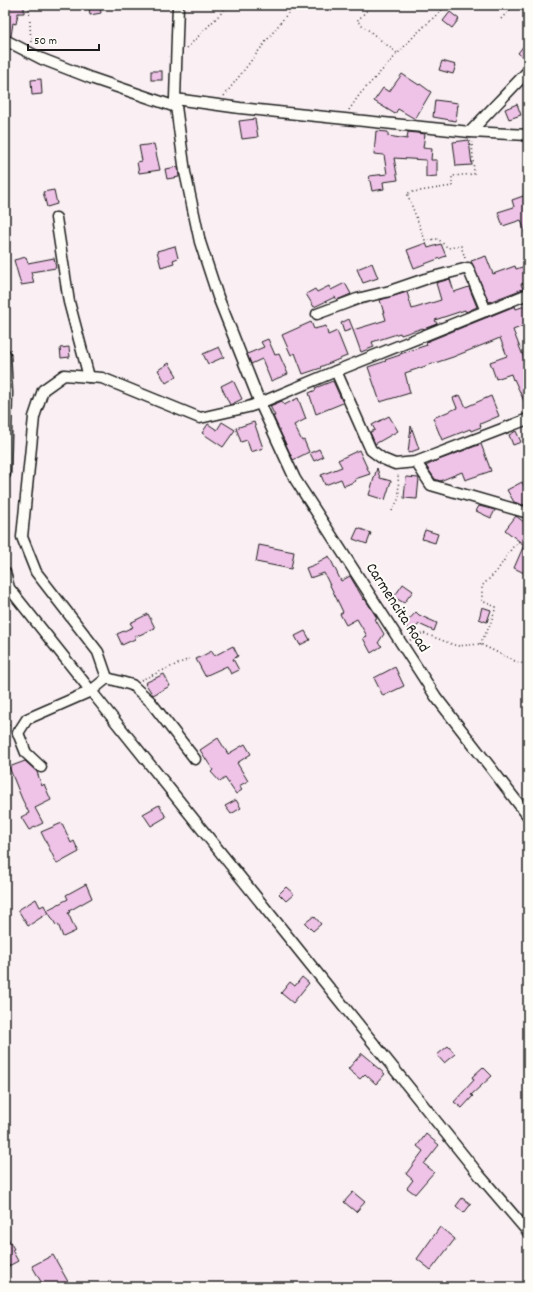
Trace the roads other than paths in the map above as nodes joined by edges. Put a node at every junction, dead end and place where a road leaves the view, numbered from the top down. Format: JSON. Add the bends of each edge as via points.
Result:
{"nodes":[{"id":1,"x":178,"y":5,"type":"edge"},
{"id":2,"x":5,"y":40,"type":"edge"},
{"id":3,"x":528,"y":71,"type":"edge"},
{"id":4,"x":176,"y":103,"type":"junction"},
{"id":5,"x":470,"y":132,"type":"junction"},
{"id":6,"x":528,"y":135,"type":"edge"},
{"id":7,"x":56,"y":218,"type":"dead end"},
{"id":8,"x":528,"y":294,"type":"edge"},
{"id":9,"x":486,"y":311,"type":"junction"},
{"id":10,"x":316,"y":314,"type":"dead end"},
{"id":11,"x":5,"y":354,"type":"edge"},
{"id":12,"x":336,"y":371,"type":"junction"},
{"id":13,"x":90,"y":377,"type":"junction"},
{"id":14,"x":260,"y":404,"type":"junction"},
{"id":15,"x":528,"y":419,"type":"edge"},
{"id":16,"x":416,"y":462,"type":"junction"},
{"id":17,"x":5,"y":474,"type":"edge"},
{"id":18,"x":528,"y":513,"type":"edge"},
{"id":19,"x":5,"y":572,"type":"edge"},
{"id":20,"x":107,"y":678,"type":"junction"},
{"id":21,"x":91,"y":690,"type":"junction"},
{"id":22,"x":195,"y":759,"type":"dead end"},
{"id":23,"x":41,"y":767,"type":"dead end"},
{"id":24,"x":528,"y":816,"type":"edge"},
{"id":25,"x":528,"y":1232,"type":"edge"}],
"edges":[{"from":1,"to":4,"type":"street","name":"Carmencita Road"},
{"from":2,"to":4,"type":"street","via":[[42,59],[91,78]]},
{"from":3,"to":5,"type":"street"},
{"from":4,"to":5,"type":"street","via":[[217,105]]},
{"from":4,"to":14,"type":"street","name":"Carmencita Road","via":[[185,172],[200,242]]},
{"from":5,"to":6,"type":"street"},
{"from":7,"to":13,"type":"street","via":[[69,302]]},
{"from":8,"to":9,"type":"street"},
{"from":9,"to":10,"type":"street","via":[[468,268],[357,299]]},
{"from":9,"to":12,"type":"street"},
{"from":11,"to":17,"type":"street","via":[[8,393]]},
{"from":12,"to":14,"type":"street"},
{"from":12,"to":16,"type":"street","via":[[371,450],[395,464]]},
{"from":13,"to":14,"type":"street","via":[[102,378],[200,418]]},
{"from":13,"to":20,"type":"street","via":[[64,375],[43,390],[34,417],[22,537],[36,572],[98,652]]},
{"from":14,"to":24,"type":"street","name":"Carmencita Road","via":[[295,479],[402,644],[436,696]]},
{"from":15,"to":16,"type":"street"},
{"from":16,"to":18,"type":"street","via":[[431,485]]},
{"from":19,"to":21,"type":"street","via":[[9,588]]},
{"from":20,"to":21,"type":"street"},
{"from":20,"to":22,"type":"street","via":[[132,684],[150,701]]},
{"from":21,"to":23,"type":"street","via":[[26,719],[18,733],[26,753]]},
{"from":21,"to":25,"type":"street","via":[[475,1170]]}]}
